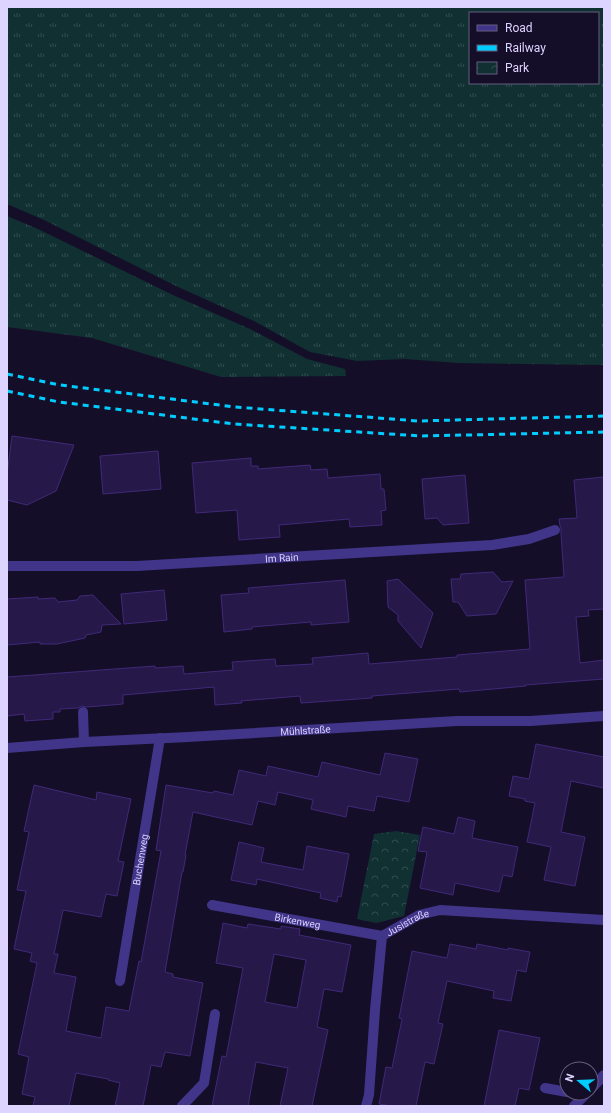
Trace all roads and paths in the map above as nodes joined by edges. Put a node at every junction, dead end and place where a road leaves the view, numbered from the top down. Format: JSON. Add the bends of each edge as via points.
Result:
{"nodes":[{"id":1,"x":555,"y":530,"type":"dead end"},
{"id":2,"x":7,"y":566,"type":"edge"},
{"id":3,"x":83,"y":712,"type":"dead end"},
{"id":4,"x":604,"y":716,"type":"edge"},
{"id":5,"x":160,"y":738,"type":"junction"},
{"id":6,"x":84,"y":742,"type":"junction"},
{"id":7,"x":7,"y":748,"type":"edge"},
{"id":8,"x":212,"y":905,"type":"dead end"},
{"id":9,"x":604,"y":920,"type":"edge"},
{"id":10,"x":382,"y":936,"type":"junction"},
{"id":11,"x":120,"y":981,"type":"dead end"},
{"id":12,"x":215,"y":1014,"type":"dead end"},
{"id":13,"x":545,"y":1088,"type":"dead end"},
{"id":14,"x":559,"y":1091,"type":"edge"},
{"id":15,"x":182,"y":1106,"type":"edge"},
{"id":16,"x":366,"y":1106,"type":"edge"}],
"edges":[{"from":1,"to":2,"type":"street","name":"Im Rain","via":[[529,539],[492,545],[137,566]]},
{"from":3,"to":6,"type":"street"},
{"from":4,"to":5,"type":"street","name":"Mühlstraße","via":[[530,721],[457,721]]},
{"from":5,"to":6,"type":"street","name":"Mühlstraße"},
{"from":5,"to":11,"type":"street","name":"Buchenweg"},
{"from":6,"to":7,"type":"street","name":"Mühlstraße"},
{"from":8,"to":10,"type":"street","name":"Birkenweg"},
{"from":9,"to":10,"type":"street","name":"Jusistraße","via":[[440,910],[419,914]]},
{"from":10,"to":16,"type":"street","name":"Jusistraße"},
{"from":12,"to":15,"type":"street","via":[[204,1083]]},
{"from":13,"to":14,"type":"street"}]}
